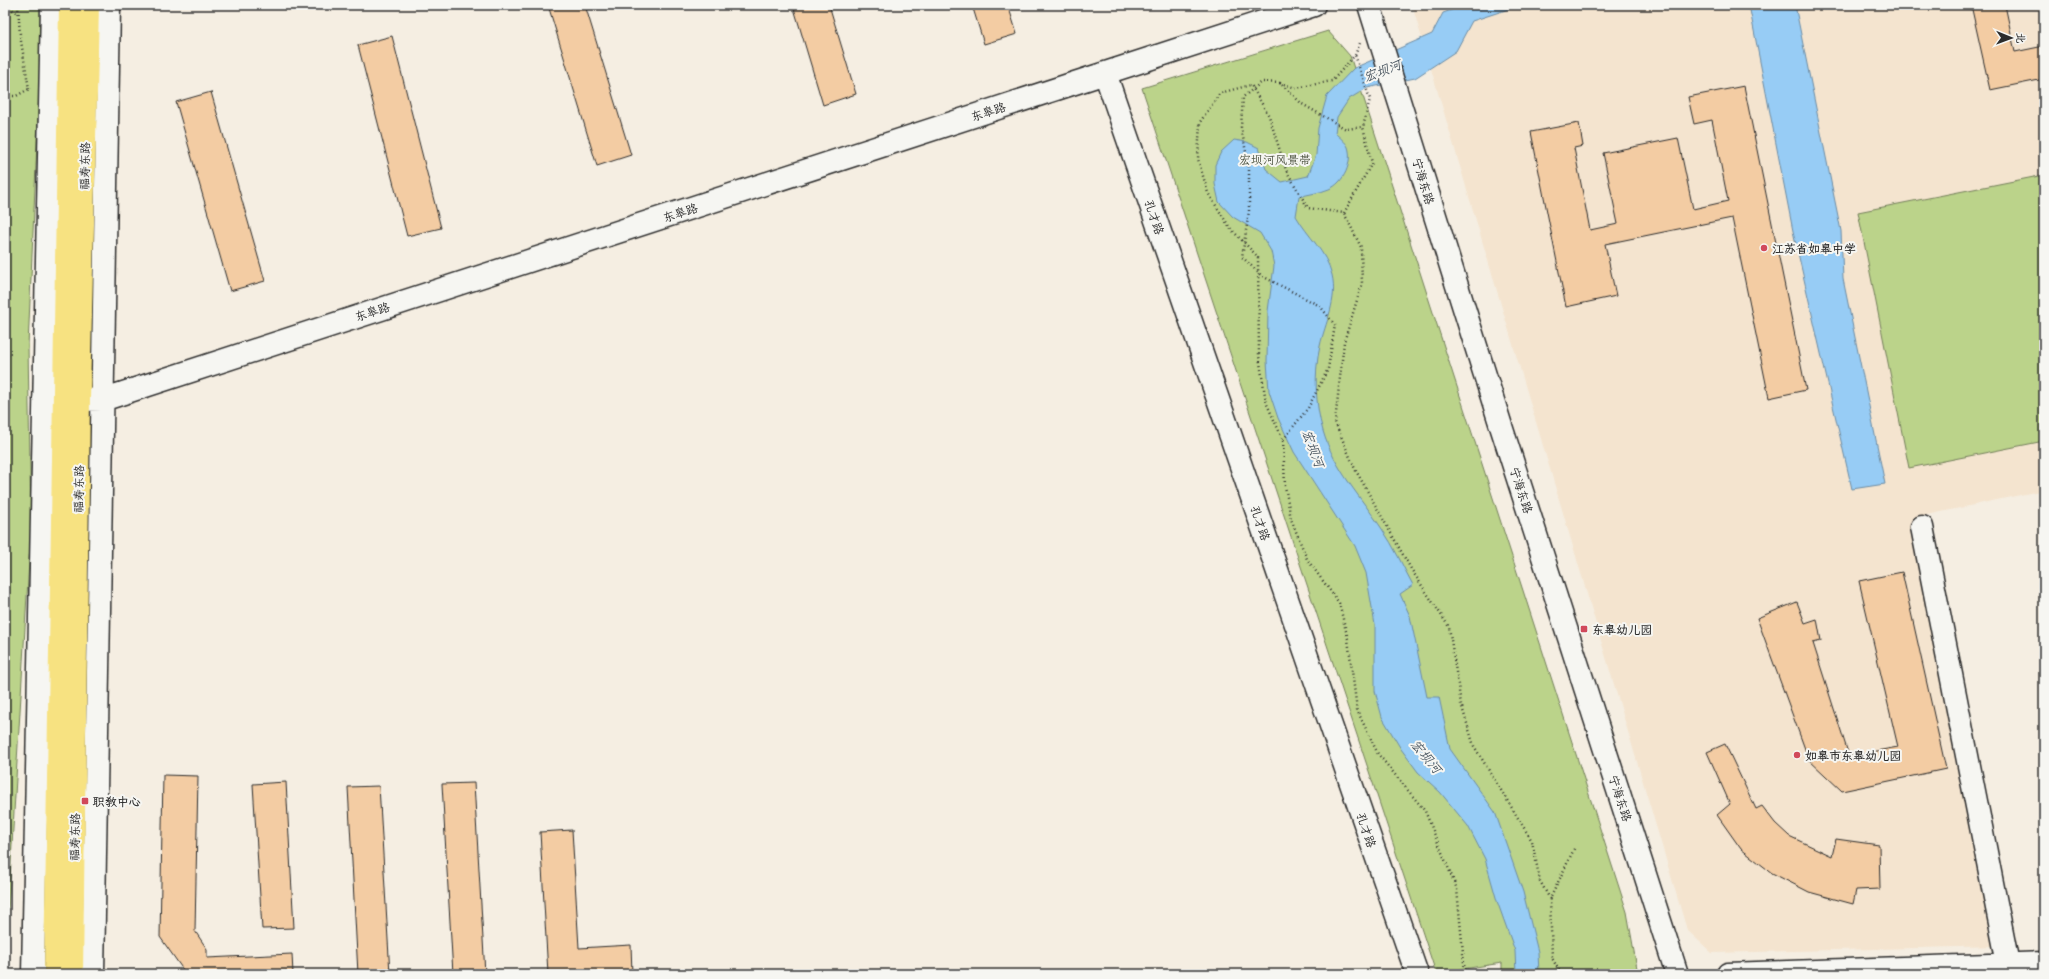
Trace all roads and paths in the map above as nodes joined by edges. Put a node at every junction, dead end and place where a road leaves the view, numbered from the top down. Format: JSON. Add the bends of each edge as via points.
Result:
{"nodes":[{"id":1,"x":6,"y":5,"type":"edge"},
{"id":2,"x":18,"y":5,"type":"edge"},
{"id":3,"x":52,"y":5,"type":"edge"},
{"id":4,"x":70,"y":5,"type":"edge"},
{"id":5,"x":88,"y":5,"type":"edge"},
{"id":6,"x":109,"y":5,"type":"edge"},
{"id":7,"x":1314,"y":5,"type":"edge"},
{"id":8,"x":1369,"y":5,"type":"edge"},
{"id":9,"x":18,"y":15,"type":"junction"},
{"id":10,"x":1105,"y":73,"type":"junction"},
{"id":11,"x":1280,"y":83,"type":"junction"},
{"id":12,"x":51,"y":85,"type":"junction"},
{"id":13,"x":29,"y":89,"type":"junction"},
{"id":14,"x":5,"y":96,"type":"edge"},
{"id":15,"x":1363,"y":127,"type":"junction"},
{"id":16,"x":1344,"y":213,"type":"junction"},
{"id":17,"x":5,"y":352,"type":"edge"},
{"id":18,"x":9,"y":358,"type":"dead end"},
{"id":19,"x":62,"y":400,"type":"junction"},
{"id":20,"x":102,"y":400,"type":"junction"},
{"id":21,"x":1283,"y":440,"type":"junction"},
{"id":22,"x":10,"y":497,"type":"dead end"},
{"id":23,"x":5,"y":501,"type":"edge"},
{"id":24,"x":1922,"y":527,"type":"dead end"},
{"id":25,"x":1576,"y":848,"type":"dead end"},
{"id":26,"x":1550,"y":899,"type":"junction"},
{"id":27,"x":2044,"y":963,"type":"edge"},
{"id":28,"x":2008,"y":964,"type":"junction"},
{"id":29,"x":1857,"y":971,"type":"edge"},
{"id":30,"x":33,"y":974,"type":"edge"},
{"id":31,"x":55,"y":974,"type":"edge"},
{"id":32,"x":72,"y":974,"type":"edge"},
{"id":33,"x":93,"y":974,"type":"edge"},
{"id":34,"x":1417,"y":974,"type":"edge"},
{"id":35,"x":1465,"y":974,"type":"edge"},
{"id":36,"x":1561,"y":974,"type":"edge"},
{"id":37,"x":1677,"y":974,"type":"edge"},
{"id":38,"x":1728,"y":974,"type":"edge"}],
"edges":[{"from":1,"to":9,"type":"path"},
{"from":2,"to":9,"type":"path"},
{"from":3,"to":12,"type":"street"},
{"from":4,"to":19,"type":"main road","name":"福寿东路"},
{"from":5,"to":19,"type":"main road","name":"福寿东路"},
{"from":6,"to":20,"type":"street"},
{"from":7,"to":10,"type":"street","name":"东皋路"},
{"from":8,"to":37,"type":"street","name":"宁海东路"},
{"from":9,"to":13,"type":"path"},
{"from":10,"to":20,"type":"street","name":"东皋路"},
{"from":10,"to":34,"type":"street","name":"孔才路"},
{"from":11,"to":15,"type":"path","via":[[1302,104],[1346,129]]},
{"from":11,"to":15,"type":"path","via":[[1296,88],[1332,81],[1355,55],[1370,99]]},
{"from":11,"to":21,"type":"path","bridge":true,"via":[[1262,82],[1243,97],[1241,127],[1249,167],[1249,211],[1242,257],[1262,276],[1320,306],[1335,324],[1328,369],[1308,408]]},
{"from":12,"to":13,"type":"path"},
{"from":12,"to":19,"type":"street"},
{"from":13,"to":14,"type":"path","via":[[16,96]]},
{"from":15,"to":16,"type":"path","via":[[1372,163]]},
{"from":16,"to":21,"type":"path","via":[[1308,208],[1286,170],[1269,116],[1251,85],[1220,92],[1200,122],[1198,159],[1208,194],[1230,228],[1258,257],[1259,356],[1266,402]]},
{"from":16,"to":26,"type":"path","via":[[1361,247],[1362,284],[1344,342],[1335,422],[1355,469],[1411,569],[1449,627],[1461,704],[1474,746],[1532,841],[1540,881]]},
{"from":17,"to":18,"type":"path"},
{"from":19,"to":20,"type":"street","name":"东皋路"},
{"from":19,"to":30,"type":"street"},
{"from":19,"to":31,"type":"main road","name":"福寿东路"},
{"from":19,"to":32,"type":"main road","name":"福寿东路"},
{"from":20,"to":33,"type":"street"},
{"from":21,"to":35,"type":"path","via":[[1285,486],[1291,519],[1307,559],[1339,603],[1348,639],[1358,710],[1378,754],[1425,811],[1457,889]]},
{"from":22,"to":23,"type":"path"},
{"from":24,"to":28,"type":"street"},
{"from":25,"to":26,"type":"path"},
{"from":26,"to":36,"type":"path","via":[[1552,958]]},
{"from":27,"to":28,"type":"street"},
{"from":28,"to":29,"type":"street"},
{"from":29,"to":38,"type":"street"}]}
